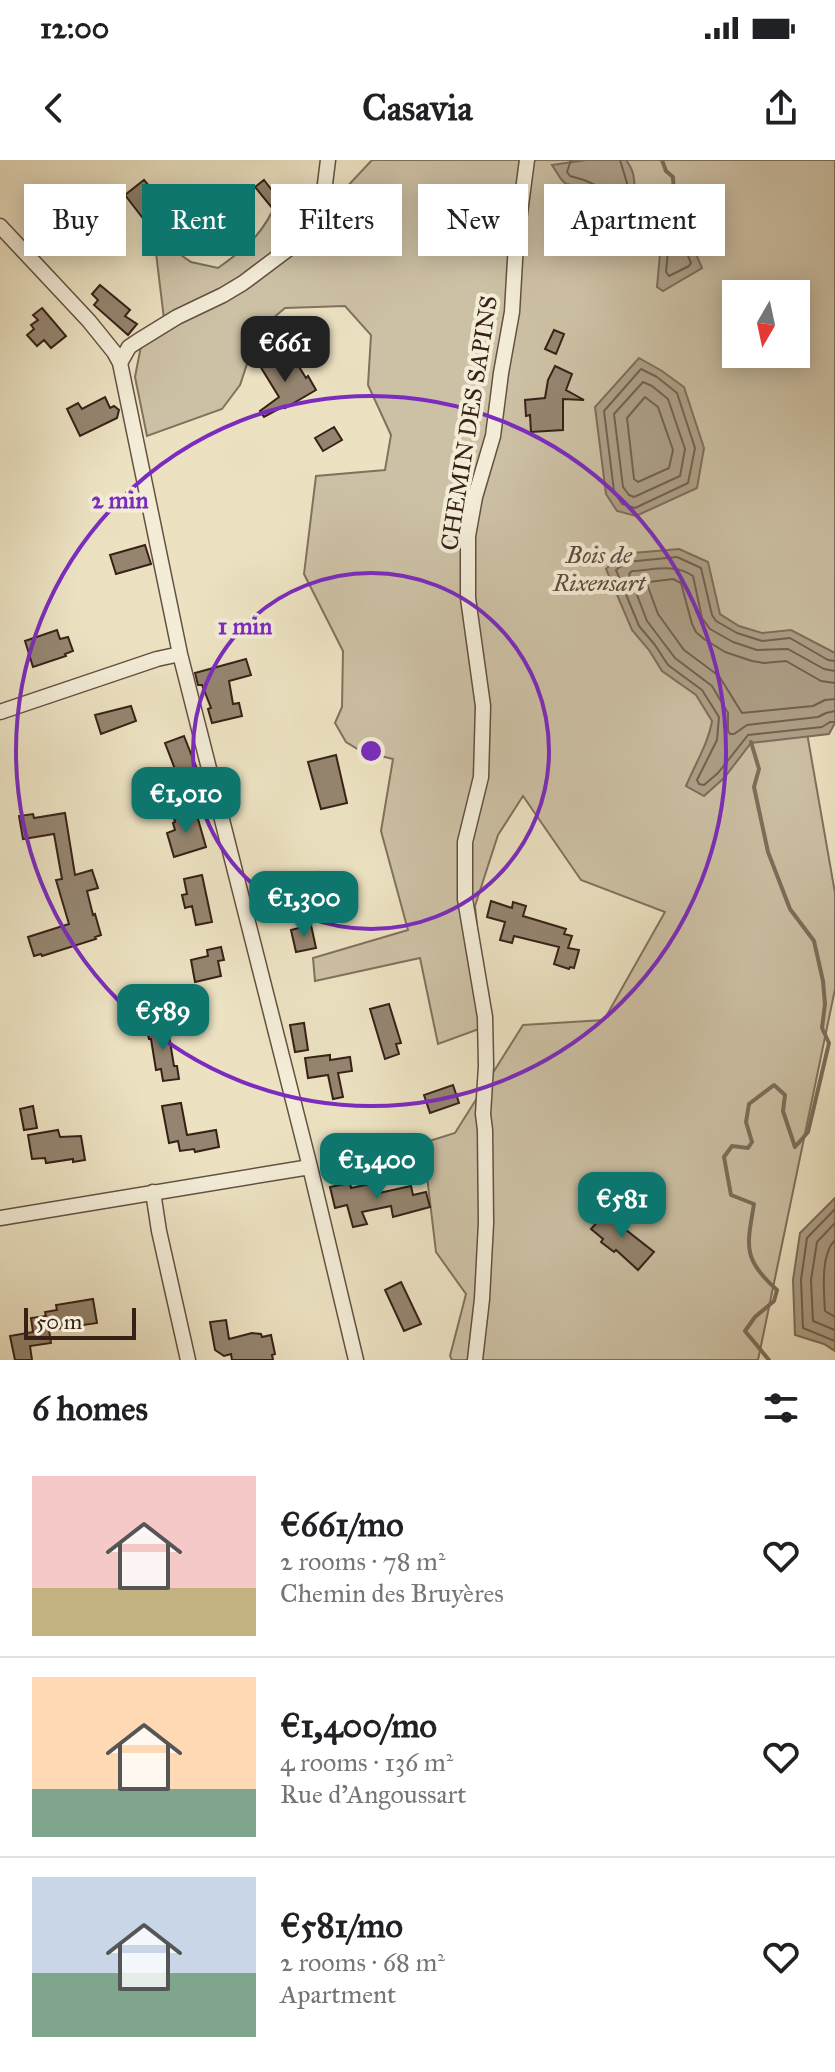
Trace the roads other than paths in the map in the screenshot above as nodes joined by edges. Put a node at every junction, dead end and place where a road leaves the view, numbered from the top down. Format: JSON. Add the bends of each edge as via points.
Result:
{"nodes":[{"id":1,"x":328,"y":160,"type":"edge"},
{"id":2,"x":527,"y":160,"type":"edge"},
{"id":3,"x":0,"y":226,"type":"edge"},
{"id":4,"x":120,"y":363,"type":"junction"},
{"id":5,"x":180,"y":654,"type":"junction"},
{"id":6,"x":0,"y":712,"type":"edge"},
{"id":7,"x":310,"y":1167,"type":"junction"},
{"id":8,"x":153,"y":1192,"type":"junction"},
{"id":9,"x":0,"y":1218,"type":"edge"},
{"id":10,"x":188,"y":1360,"type":"edge"},
{"id":11,"x":356,"y":1360,"type":"edge"},
{"id":12,"x":475,"y":1360,"type":"edge"}],
"edges":[{"from":1,"to":4,"type":"street","via":[[316,219],[299,241],[243,283],[129,347]]},
{"from":2,"to":12,"type":"street","name":"CHEMIN DES SAPINS","via":[[493,436],[468,536],[468,598],[483,706],[481,777],[465,842],[465,899],[483,998],[485,1044],[486,1223]]},
{"from":3,"to":4,"type":"street","via":[[95,328]]},
{"from":4,"to":5,"type":"street"},
{"from":5,"to":6,"type":"street"},
{"from":5,"to":7,"type":"street"},
{"from":7,"to":8,"type":"street"},
{"from":7,"to":11,"type":"street"},
{"from":8,"to":9,"type":"street"},
{"from":8,"to":10,"type":"street"}]}
